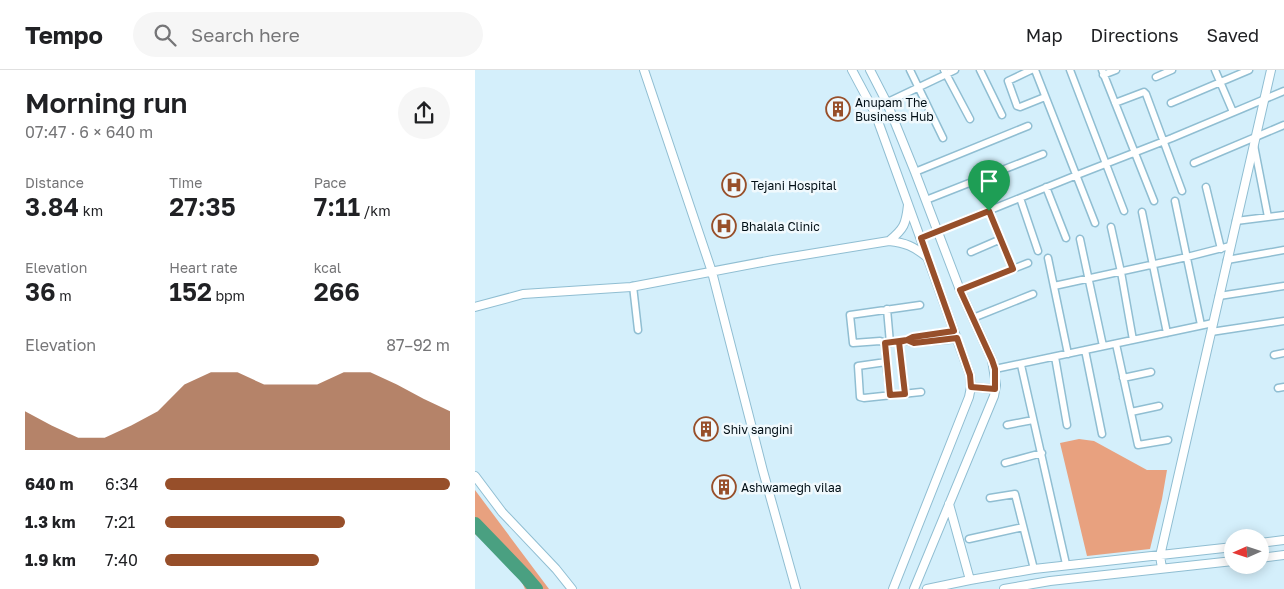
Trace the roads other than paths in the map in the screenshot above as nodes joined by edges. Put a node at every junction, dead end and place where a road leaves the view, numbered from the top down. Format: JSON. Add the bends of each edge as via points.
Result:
{"nodes":[{"id":1,"x":644,"y":70,"type":"edge"},
{"id":2,"x":853,"y":70,"type":"edge"},
{"id":3,"x":870,"y":70,"type":"edge"},
{"id":4,"x":910,"y":70,"type":"edge"},
{"id":5,"x":955,"y":70,"type":"edge"},
{"id":6,"x":980,"y":70,"type":"edge"},
{"id":7,"x":1033,"y":70,"type":"edge"},
{"id":8,"x":1069,"y":70,"type":"edge"},
{"id":9,"x":1115,"y":70,"type":"edge"},
{"id":10,"x":1172,"y":70,"type":"edge"},
{"id":11,"x":1215,"y":70,"type":"edge"},
{"id":12,"x":1249,"y":70,"type":"edge"},
{"id":13,"x":1271,"y":70,"type":"edge"},
{"id":14,"x":945,"y":72,"type":"edge"},
{"id":15,"x":1103,"y":73,"type":"edge"},
{"id":16,"x":1156,"y":77,"type":"dead end"},
{"id":17,"x":1220,"y":82,"type":"junction"},
{"id":18,"x":919,"y":87,"type":"junction"},
{"id":19,"x":1284,"y":91,"type":"edge"},
{"id":20,"x":1045,"y":96,"type":"junction"},
{"id":21,"x":1264,"y":99,"type":"junction"},
{"id":22,"x":887,"y":103,"type":"junction"},
{"id":23,"x":1115,"y":103,"type":"junction"},
{"id":24,"x":1171,"y":103,"type":"dead end"},
{"id":25,"x":873,"y":109,"type":"junction"},
{"id":26,"x":1233,"y":112,"type":"junction"},
{"id":27,"x":1002,"y":115,"type":"dead end"},
{"id":28,"x":970,"y":119,"type":"dead end"},
{"id":29,"x":1284,"y":125,"type":"edge"},
{"id":30,"x":1028,"y":126,"type":"dead end"},
{"id":31,"x":943,"y":138,"type":"dead end"},
{"id":32,"x":1255,"y":140,"type":"junction"},
{"id":33,"x":1165,"y":141,"type":"junction"},
{"id":34,"x":1135,"y":153,"type":"junction"},
{"id":35,"x":1043,"y":154,"type":"dead end"},
{"id":36,"x":1194,"y":163,"type":"dead end"},
{"id":37,"x":1107,"y":164,"type":"junction"},
{"id":38,"x":915,"y":172,"type":"junction"},
{"id":39,"x":1077,"y":175,"type":"junction"},
{"id":40,"x":1046,"y":187,"type":"junction"},
{"id":41,"x":1206,"y":187,"type":"dead end"},
{"id":42,"x":1182,"y":191,"type":"dead end"},
{"id":43,"x":1020,"y":198,"type":"junction"},
{"id":44,"x":926,"y":200,"type":"junction"},
{"id":45,"x":1175,"y":200,"type":"dead end"},
{"id":46,"x":1154,"y":201,"type":"dead end"},
{"id":47,"x":908,"y":203,"type":"junction"},
{"id":48,"x":989,"y":211,"type":"junction"},
{"id":49,"x":1124,"y":211,"type":"dead end"},
{"id":50,"x":1142,"y":212,"type":"dead end"},
{"id":51,"x":1284,"y":215,"type":"edge"},
{"id":52,"x":1268,"y":218,"type":"junction"},
{"id":53,"x":1236,"y":221,"type":"junction"},
{"id":54,"x":1095,"y":223,"type":"dead end"},
{"id":55,"x":1111,"y":227,"type":"dead end"},
{"id":56,"x":938,"y":232,"type":"junction"},
{"id":57,"x":921,"y":238,"type":"junction"},
{"id":58,"x":1066,"y":238,"type":"dead end"},
{"id":59,"x":1001,"y":239,"type":"junction"},
{"id":60,"x":1080,"y":239,"type":"dead end"},
{"id":61,"x":889,"y":241,"type":"junction"},
{"id":62,"x":1230,"y":246,"type":"junction"},
{"id":63,"x":1221,"y":249,"type":"junction"},
{"id":64,"x":1284,"y":250,"type":"edge"},
{"id":65,"x":1038,"y":251,"type":"dead end"},
{"id":66,"x":971,"y":252,"type":"dead end"},
{"id":67,"x":927,"y":257,"type":"junction"},
{"id":68,"x":1187,"y":257,"type":"junction"},
{"id":69,"x":1048,"y":258,"type":"dead end"},
{"id":70,"x":1227,"y":260,"type":"junction"},
{"id":71,"x":1028,"y":263,"type":"dead end"},
{"id":72,"x":1153,"y":265,"type":"junction"},
{"id":73,"x":1013,"y":269,"type":"junction"},
{"id":74,"x":712,"y":272,"type":"junction"},
{"id":75,"x":1121,"y":272,"type":"junction"},
{"id":76,"x":1088,"y":278,"type":"junction"},
{"id":77,"x":633,"y":286,"type":"junction"},
{"id":78,"x":1054,"y":286,"type":"junction"},
{"id":79,"x":1284,"y":286,"type":"edge"},
{"id":80,"x":960,"y":290,"type":"junction"},
{"id":81,"x":1033,"y":294,"type":"dead end"},
{"id":82,"x":1219,"y":296,"type":"junction"},
{"id":83,"x":920,"y":305,"type":"dead end"},
{"id":84,"x":475,"y":307,"type":"edge"},
{"id":85,"x":887,"y":309,"type":"junction"},
{"id":86,"x":973,"y":318,"type":"junction"},
{"id":87,"x":1284,"y":321,"type":"edge"},
{"id":88,"x":1213,"y":323,"type":"junction"},
{"id":89,"x":1201,"y":325,"type":"junction"},
{"id":90,"x":638,"y":330,"type":"dead end"},
{"id":91,"x":1211,"y":332,"type":"junction"},
{"id":92,"x":1167,"y":333,"type":"junction"},
{"id":93,"x":956,"y":335,"type":"junction"},
{"id":94,"x":1133,"y":340,"type":"junction"},
{"id":95,"x":899,"y":342,"type":"junction"},
{"id":96,"x":887,"y":343,"type":"junction"},
{"id":97,"x":1116,"y":344,"type":"junction"},
{"id":98,"x":1103,"y":346,"type":"junction"},
{"id":99,"x":1085,"y":350,"type":"junction"},
{"id":100,"x":1284,"y":353,"type":"edge"},
{"id":101,"x":1068,"y":354,"type":"junction"},
{"id":102,"x":1273,"y":355,"type":"dead end"},
{"id":103,"x":1055,"y":358,"type":"junction"},
{"id":104,"x":886,"y":362,"type":"junction"},
{"id":105,"x":1021,"y":365,"type":"junction"},
{"id":106,"x":995,"y":369,"type":"junction"},
{"id":107,"x":1151,"y":372,"type":"dead end"},
{"id":108,"x":1123,"y":378,"type":"junction"},
{"id":109,"x":971,"y":387,"type":"junction"},
{"id":110,"x":995,"y":389,"type":"junction"},
{"id":111,"x":921,"y":392,"type":"dead end"},
{"id":112,"x":905,"y":394,"type":"junction"},
{"id":113,"x":890,"y":395,"type":"junction"},
{"id":114,"x":1159,"y":406,"type":"dead end"},
{"id":115,"x":1131,"y":412,"type":"junction"},
{"id":116,"x":1033,"y":420,"type":"junction"},
{"id":117,"x":1007,"y":425,"type":"dead end"},
{"id":118,"x":1067,"y":425,"type":"dead end"},
{"id":119,"x":1102,"y":434,"type":"dead end"},
{"id":120,"x":1168,"y":440,"type":"dead end"},
{"id":121,"x":1042,"y":454,"type":"junction"},
{"id":122,"x":1005,"y":463,"type":"dead end"},
{"id":123,"x":475,"y":476,"type":"edge"},
{"id":124,"x":990,"y":498,"type":"dead end"},
{"id":125,"x":949,"y":504,"type":"junction"},
{"id":126,"x":1023,"y":527,"type":"junction"},
{"id":127,"x":969,"y":539,"type":"dead end"},
{"id":128,"x":1284,"y":540,"type":"edge"},
{"id":129,"x":1269,"y":542,"type":"edge"},
{"id":130,"x":1224,"y":548,"type":"edge"},
{"id":131,"x":1284,"y":555,"type":"edge"},
{"id":132,"x":1160,"y":556,"type":"junction"},
{"id":133,"x":1269,"y":557,"type":"edge"},
{"id":134,"x":1224,"y":562,"type":"edge"},
{"id":135,"x":1067,"y":564,"type":"junction"},
{"id":136,"x":1161,"y":568,"type":"junction"},
{"id":137,"x":1034,"y":569,"type":"junction"},
{"id":138,"x":970,"y":580,"type":"junction"},
{"id":139,"x":572,"y":589,"type":"edge"},
{"id":140,"x":796,"y":589,"type":"edge"},
{"id":141,"x":893,"y":589,"type":"edge"},
{"id":142,"x":914,"y":589,"type":"edge"},
{"id":143,"x":927,"y":589,"type":"edge"},
{"id":144,"x":1004,"y":589,"type":"edge"}],
"edges":[{"from":1,"to":74,"type":"street"},
{"from":2,"to":25,"type":"street"},
{"from":3,"to":22,"type":"street"},
{"from":4,"to":18,"type":"street"},
{"from":5,"to":14,"type":"street"},
{"from":6,"to":27,"type":"street"},
{"from":7,"to":20,"type":"street"},
{"from":7,"to":20,"type":"street","via":[[1008,81],[1017,106]]},
{"from":8,"to":37,"type":"street"},
{"from":9,"to":15,"type":"street"},
{"from":10,"to":16,"type":"street"},
{"from":11,"to":17,"type":"street"},
{"from":12,"to":17,"type":"street"},
{"from":13,"to":21,"type":"street"},
{"from":14,"to":18,"type":"street"},
{"from":14,"to":28,"type":"street"},
{"from":15,"to":23,"type":"street"},
{"from":17,"to":24,"type":"street"},
{"from":17,"to":26,"type":"street"},
{"from":18,"to":22,"type":"street"},
{"from":18,"to":31,"type":"street"},
{"from":19,"to":21,"type":"street"},
{"from":20,"to":39,"type":"street"},
{"from":21,"to":26,"type":"street"},
{"from":21,"to":32,"type":"street"},
{"from":22,"to":25,"type":"street"},
{"from":22,"to":38,"type":"street"},
{"from":23,"to":33,"type":"street","via":[[1146,93]]},
{"from":23,"to":34,"type":"street"},
{"from":25,"to":47,"type":"street"},
{"from":26,"to":33,"type":"street"},
{"from":29,"to":32,"type":"street"},
{"from":30,"to":38,"type":"street"},
{"from":32,"to":36,"type":"street"},
{"from":32,"to":52,"type":"street"},
{"from":32,"to":53,"type":"street"},
{"from":33,"to":34,"type":"street"},
{"from":33,"to":42,"type":"street"},
{"from":34,"to":37,"type":"street"},
{"from":34,"to":46,"type":"street"},
{"from":35,"to":44,"type":"street"},
{"from":37,"to":39,"type":"street"},
{"from":37,"to":49,"type":"street"},
{"from":38,"to":44,"type":"street"},
{"from":39,"to":40,"type":"street"},
{"from":39,"to":54,"type":"street"},
{"from":40,"to":43,"type":"street"},
{"from":40,"to":58,"type":"street"},
{"from":41,"to":63,"type":"street"},
{"from":43,"to":48,"type":"street"},
{"from":43,"to":65,"type":"street"},
{"from":44,"to":56,"type":"street"},
{"from":45,"to":68,"type":"street"},
{"from":47,"to":57,"type":"street"},
{"from":47,"to":61,"type":"street","via":[[906,222]]},
{"from":48,"to":56,"type":"street"},
{"from":48,"to":59,"type":"street"},
{"from":50,"to":72,"type":"street"},
{"from":51,"to":52,"type":"street"},
{"from":52,"to":53,"type":"street"},
{"from":53,"to":62,"type":"street"},
{"from":55,"to":75,"type":"street"},
{"from":56,"to":57,"type":"street"},
{"from":56,"to":80,"type":"street"},
{"from":57,"to":67,"type":"street"},
{"from":59,"to":66,"type":"street"},
{"from":59,"to":73,"type":"street"},
{"from":60,"to":76,"type":"street"},
{"from":61,"to":67,"type":"street","via":[[905,243]]},
{"from":61,"to":74,"type":"street"},
{"from":62,"to":63,"type":"street"},
{"from":62,"to":70,"type":"street"},
{"from":63,"to":68,"type":"street"},
{"from":64,"to":70,"type":"street"},
{"from":67,"to":93,"type":"street"},
{"from":68,"to":72,"type":"street"},
{"from":68,"to":89,"type":"street"},
{"from":69,"to":78,"type":"street"},
{"from":70,"to":82,"type":"street"},
{"from":71,"to":73,"type":"street"},
{"from":72,"to":75,"type":"street"},
{"from":72,"to":92,"type":"street"},
{"from":73,"to":80,"type":"street"},
{"from":74,"to":77,"type":"street"},
{"from":74,"to":140,"type":"street"},
{"from":75,"to":76,"type":"street"},
{"from":75,"to":94,"type":"street"},
{"from":76,"to":78,"type":"street"},
{"from":76,"to":98,"type":"street"},
{"from":77,"to":84,"type":"street","via":[[523,294]]},
{"from":77,"to":90,"type":"street"},
{"from":78,"to":101,"type":"street"},
{"from":79,"to":82,"type":"street"},
{"from":80,"to":86,"type":"street"},
{"from":81,"to":86,"type":"street"},
{"from":82,"to":88,"type":"street"},
{"from":83,"to":85,"type":"street"},
{"from":85,"to":96,"type":"street"},
{"from":85,"to":96,"type":"street","via":[[850,316],[854,344]]},
{"from":86,"to":106,"type":"street"},
{"from":87,"to":91,"type":"street"},
{"from":88,"to":89,"type":"street"},
{"from":88,"to":91,"type":"street"},
{"from":89,"to":92,"type":"street"},
{"from":91,"to":132,"type":"street"},
{"from":92,"to":94,"type":"street"},
{"from":93,"to":95,"type":"street","via":[[914,343],[907,340]]},
{"from":93,"to":109,"type":"street"},
{"from":94,"to":97,"type":"street"},
{"from":95,"to":96,"type":"street"},
{"from":95,"to":112,"type":"street"},
{"from":96,"to":104,"type":"street"},
{"from":97,"to":98,"type":"street"},
{"from":97,"to":108,"type":"street"},
{"from":98,"to":99,"type":"street"},
{"from":99,"to":101,"type":"street"},
{"from":99,"to":119,"type":"street"},
{"from":100,"to":102,"type":"street"},
{"from":101,"to":103,"type":"street"},
{"from":103,"to":105,"type":"street"},
{"from":103,"to":118,"type":"street"},
{"from":104,"to":113,"type":"street"},
{"from":104,"to":113,"type":"street","via":[[857,366],[860,396]]},
{"from":105,"to":106,"type":"street"},
{"from":105,"to":116,"type":"street"},
{"from":106,"to":110,"type":"street"},
{"from":107,"to":108,"type":"street"},
{"from":108,"to":115,"type":"street"},
{"from":109,"to":110,"type":"street"},
{"from":109,"to":141,"type":"street"},
{"from":110,"to":125,"type":"street"},
{"from":111,"to":112,"type":"street"},
{"from":112,"to":113,"type":"street"},
{"from":114,"to":115,"type":"street"},
{"from":115,"to":120,"type":"street","via":[[1138,445]]},
{"from":116,"to":117,"type":"street"},
{"from":116,"to":121,"type":"street"},
{"from":121,"to":122,"type":"street"},
{"from":121,"to":135,"type":"street"},
{"from":123,"to":139,"type":"street","via":[[502,512]]},
{"from":124,"to":126,"type":"street","via":[[1015,494]]},
{"from":125,"to":138,"type":"street"},
{"from":125,"to":142,"type":"street"},
{"from":126,"to":127,"type":"street"},
{"from":126,"to":137,"type":"street"},
{"from":128,"to":129,"type":"street"},
{"from":130,"to":132,"type":"street"},
{"from":131,"to":133,"type":"street"},
{"from":132,"to":135,"type":"street"},
{"from":132,"to":136,"type":"street"},
{"from":134,"to":136,"type":"street"},
{"from":135,"to":137,"type":"street"},
{"from":136,"to":144,"type":"street","via":[[1049,580]]},
{"from":137,"to":138,"type":"street"},
{"from":138,"to":143,"type":"street"}]}
